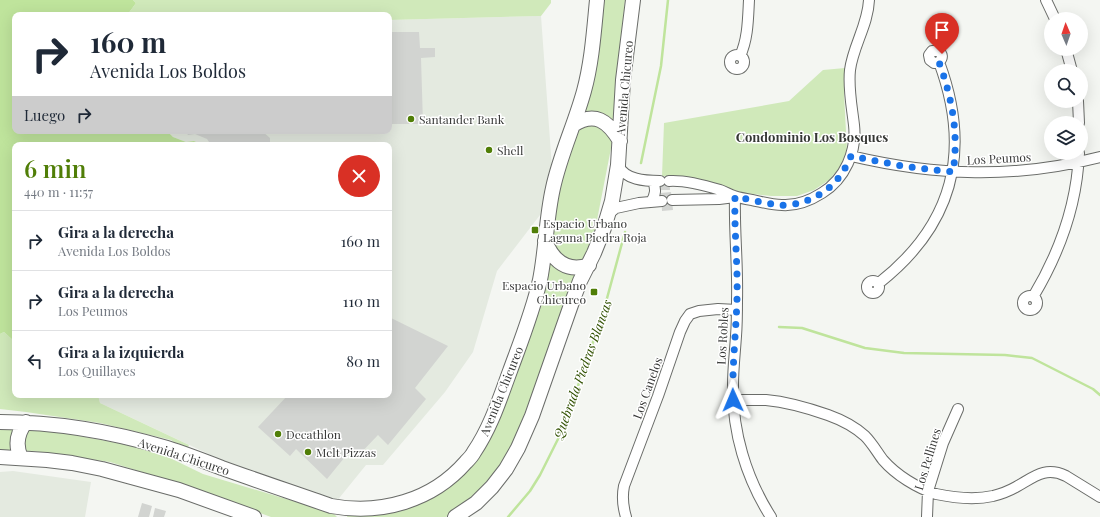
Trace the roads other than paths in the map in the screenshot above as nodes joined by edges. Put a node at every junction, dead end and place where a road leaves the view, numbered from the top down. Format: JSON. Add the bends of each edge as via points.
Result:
{"nodes":[{"id":1,"x":597,"y":0,"type":"edge"},
{"id":2,"x":633,"y":0,"type":"edge"},
{"id":3,"x":749,"y":0,"type":"edge"},
{"id":4,"x":869,"y":0,"type":"edge"},
{"id":5,"x":1046,"y":0,"type":"edge"},
{"id":6,"x":1052,"y":12,"type":"edge"},
{"id":7,"x":740,"y":56,"type":"dead end"},
{"id":8,"x":939,"y":62,"type":"dead end"},
{"id":9,"x":573,"y":125,"type":"junction"},
{"id":10,"x":620,"y":141,"type":"junction"},
{"id":11,"x":851,"y":156,"type":"junction"},
{"id":12,"x":1088,"y":157,"type":"edge"},
{"id":13,"x":1100,"y":157,"type":"edge"},
{"id":14,"x":1071,"y":160,"type":"edge"},
{"id":15,"x":1079,"y":160,"type":"edge"},
{"id":16,"x":618,"y":165,"type":"junction"},
{"id":17,"x":953,"y":172,"type":"junction"},
{"id":18,"x":661,"y":181,"type":"junction"},
{"id":19,"x":735,"y":197,"type":"junction"},
{"id":20,"x":662,"y":201,"type":"junction"},
{"id":21,"x":608,"y":214,"type":"junction"},
{"id":22,"x":545,"y":242,"type":"junction"},
{"id":23,"x":589,"y":264,"type":"junction"},
{"id":24,"x":879,"y":283,"type":"dead end"},
{"id":25,"x":1033,"y":297,"type":"dead end"},
{"id":26,"x":737,"y":310,"type":"junction"},
{"id":27,"x":733,"y":400,"type":"junction"},
{"id":28,"x":958,"y":409,"type":"dead end"},
{"id":29,"x":0,"y":422,"type":"edge"},
{"id":30,"x":26,"y":422,"type":"junction"},
{"id":31,"x":0,"y":457,"type":"edge"},
{"id":32,"x":21,"y":458,"type":"junction"},
{"id":33,"x":928,"y":491,"type":"junction"},
{"id":34,"x":1100,"y":497,"type":"edge"},
{"id":35,"x":340,"y":512,"type":"edge"},
{"id":36,"x":254,"y":517,"type":"edge"},
{"id":37,"x":455,"y":517,"type":"edge"},
{"id":38,"x":626,"y":517,"type":"edge"},
{"id":39,"x":771,"y":517,"type":"edge"},
{"id":40,"x":927,"y":517,"type":"edge"}],
"edges":[{"from":1,"to":9,"type":"main road","name":"Avenida Chicureo","via":[[587,77]]},
{"from":2,"to":10,"type":"main road","name":"Avenida Chicureo","via":[[623,80]]},
{"from":3,"to":7,"type":"street","via":[[747,32]]},
{"from":4,"to":11,"type":"street","via":[[867,15],[850,69],[854,133]]},
{"from":5,"to":6,"type":"street"},
{"from":8,"to":17,"type":"street","via":[[954,120]]},
{"from":9,"to":10,"type":"main road","via":[[587,118],[600,120],[611,127]]},
{"from":9,"to":22,"type":"main road","name":"Avenida Chicureo","via":[[554,182]]},
{"from":10,"to":16,"type":"main road","name":"Avenida Chicureo"},
{"from":11,"to":17,"type":"street","name":"Los Peumos"},
{"from":11,"to":19,"type":"street","via":[[831,186],[804,201],[782,206]]},
{"from":12,"to":13,"type":"street","name":"Los Peumos"},
{"from":14,"to":17,"type":"street","name":"Los Peumos","via":[[1056,166],[1024,170]]},
{"from":15,"to":25,"type":"street","via":[[1074,197],[1062,239],[1049,270]]},
{"from":16,"to":18,"type":"street","via":[[630,177]]},
{"from":16,"to":21,"type":"main road","name":"Avenida Chicureo"},
{"from":17,"to":24,"type":"street","via":[[941,207],[929,230],[907,258]]},
{"from":18,"to":19,"type":"street","via":[[686,182],[714,188]]},
{"from":18,"to":20,"type":"street","via":[[655,186],[654,197]]},
{"from":19,"to":20,"type":"street"},
{"from":19,"to":26,"type":"street","name":"Los Robles"},
{"from":20,"to":21,"type":"street","via":[[616,208]]},
{"from":21,"to":23,"type":"main road","name":"Avenida Chicureo"},
{"from":22,"to":23,"type":"main road","via":[[551,254],[562,264],[576,268]]},
{"from":22,"to":35,"type":"main road","name":"Avenida Chicureo","via":[[537,290],[522,338],[494,413],[474,453],[449,479],[414,499],[376,508]]},
{"from":23,"to":37,"type":"main road","name":"Avenida Chicureo","via":[[580,281],[518,448],[492,487],[476,503]]},
{"from":26,"to":27,"type":"street","name":"Los Robles"},
{"from":26,"to":38,"type":"street","name":"Los Canelos","via":[[699,311],[690,314],[685,321],[625,482],[623,498]]},
{"from":27,"to":33,"type":"street","via":[[768,400],[798,405],[841,420],[866,437],[894,471]]},
{"from":27,"to":39,"type":"street","name":"Los Robles","via":[[736,428],[746,466]]},
{"from":28,"to":33,"type":"street","name":"Los Pellines","via":[[943,443]]},
{"from":29,"to":30,"type":"main road","name":"Avenida Chicureo"},
{"from":30,"to":32,"type":"main road","via":[[17,440]]},
{"from":30,"to":35,"type":"main road","name":"Avenida Chicureo","via":[[87,429],[184,453],[331,506]]},
{"from":31,"to":32,"type":"main road"},
{"from":32,"to":36,"type":"main road","via":[[102,469],[179,490]]},
{"from":33,"to":34,"type":"street","via":[[959,498],[986,497],[1014,488],[1040,473],[1050,472],[1061,473]]},
{"from":33,"to":40,"type":"street","name":"Los Pellines"}]}
